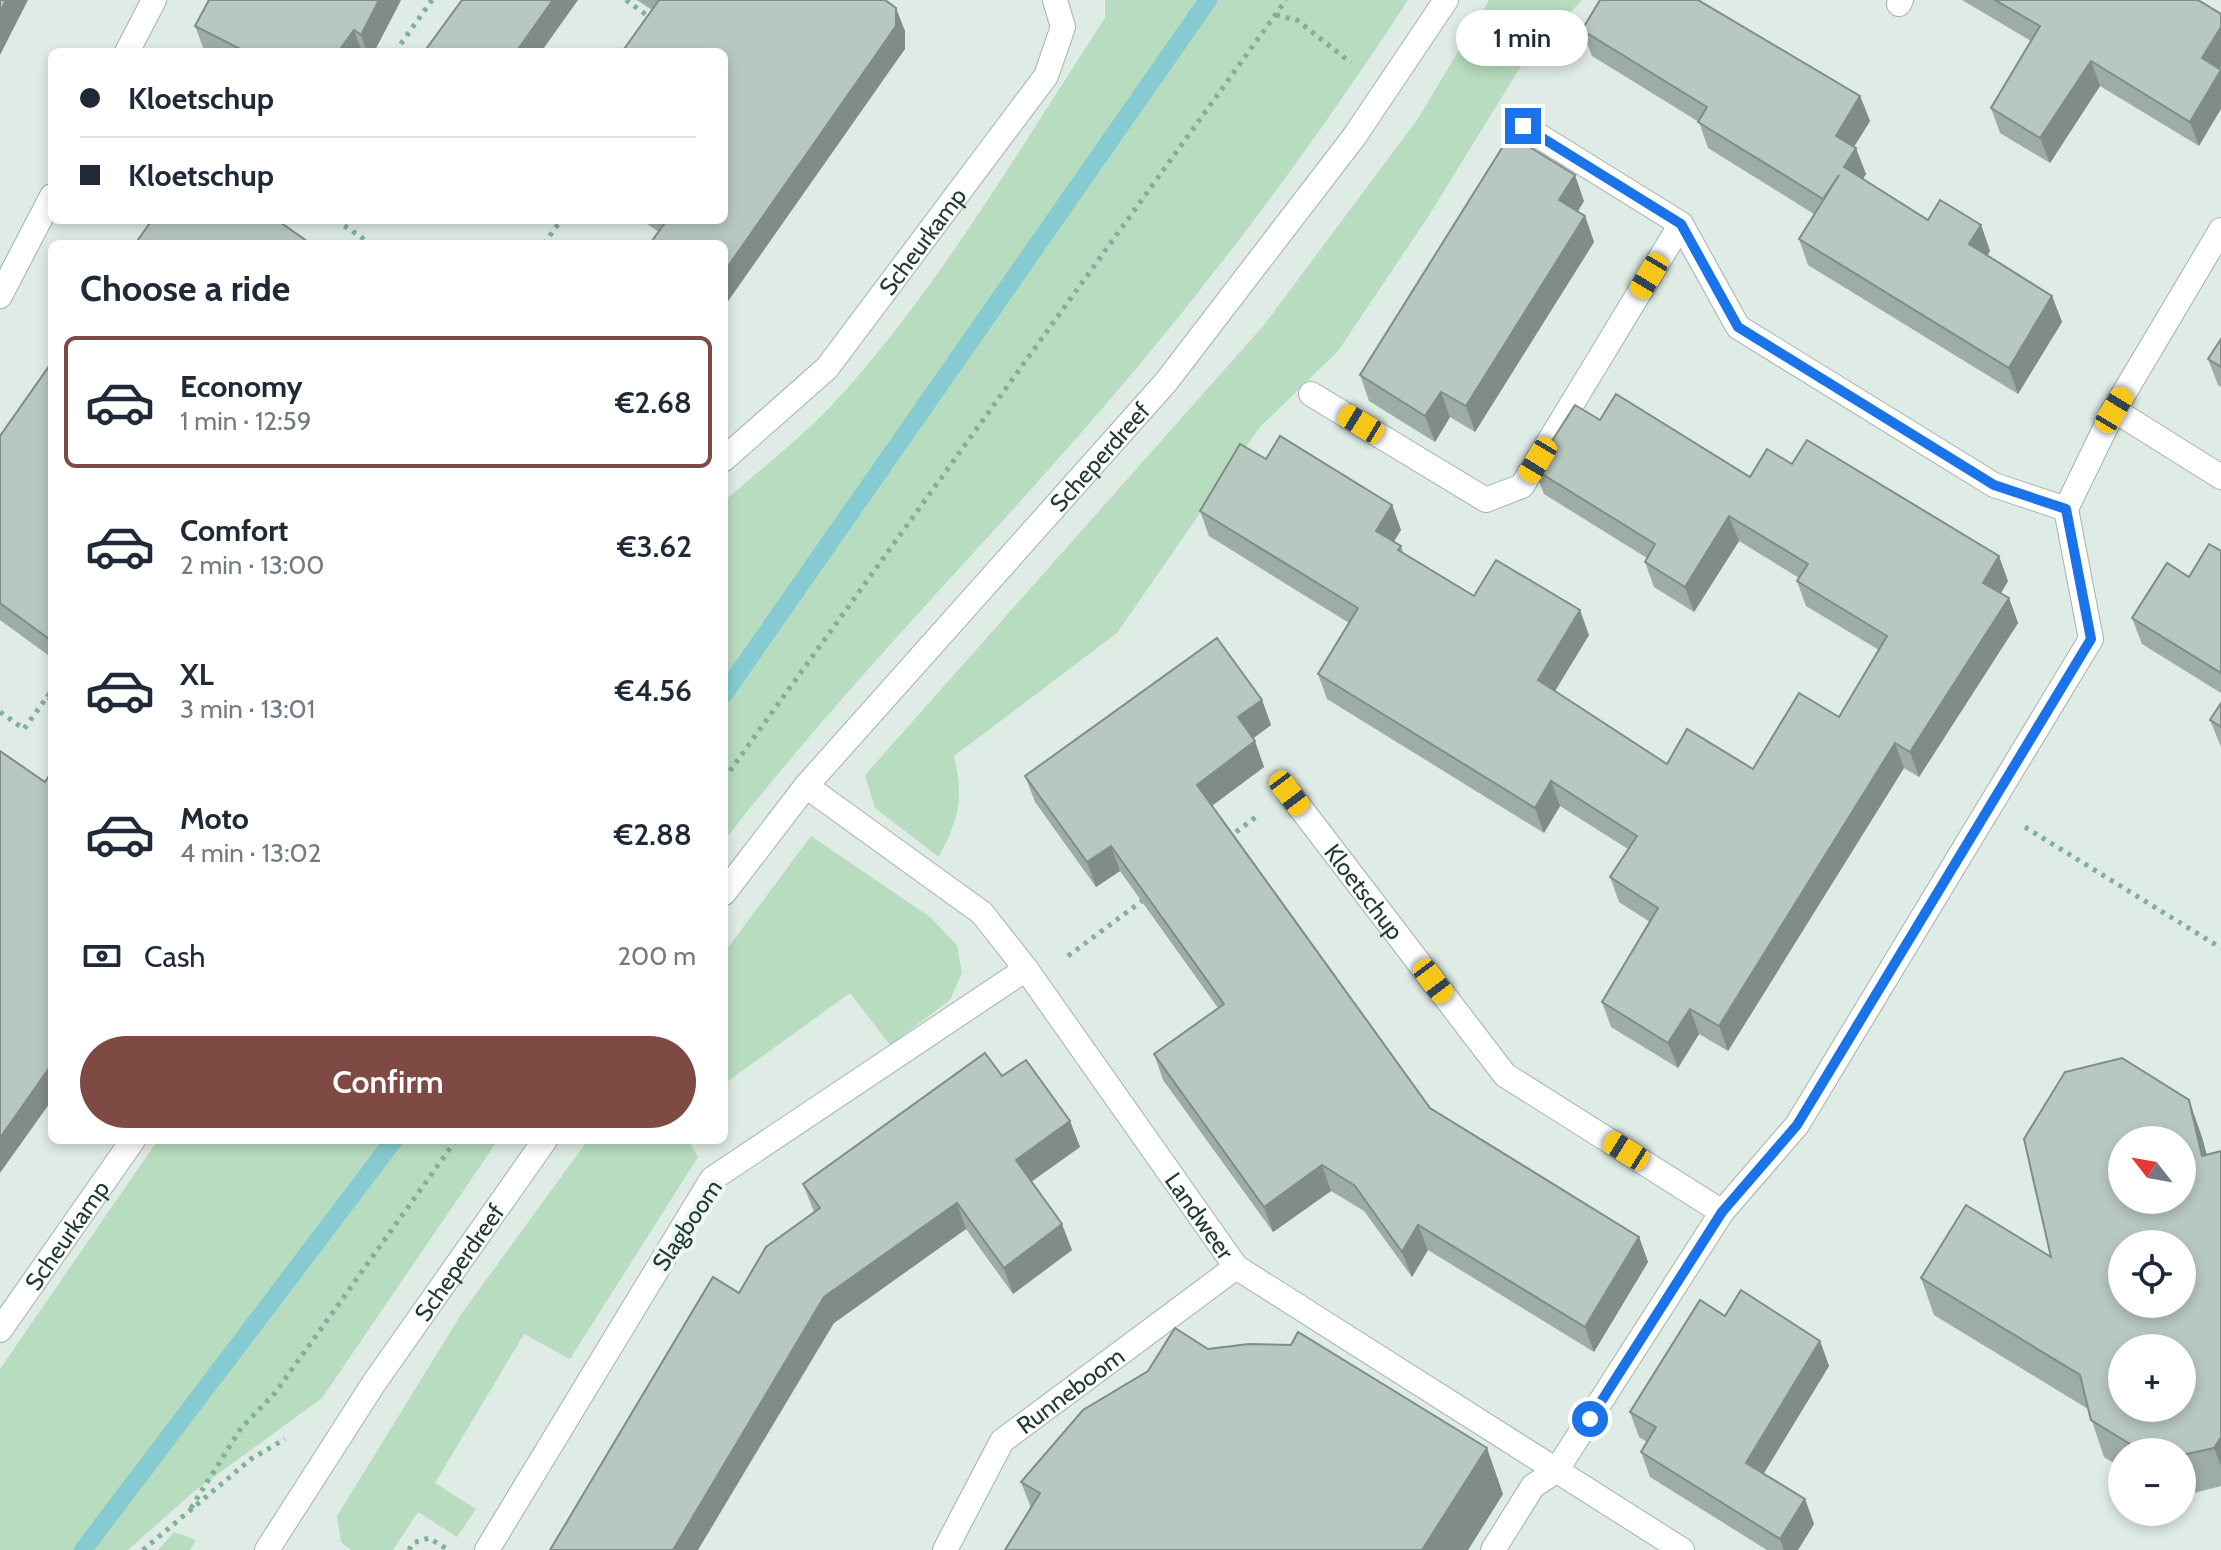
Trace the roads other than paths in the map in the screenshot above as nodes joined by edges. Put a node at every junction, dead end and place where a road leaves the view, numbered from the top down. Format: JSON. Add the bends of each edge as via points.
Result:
{"nodes":[{"id":1,"x":154,"y":0,"type":"edge"},
{"id":2,"x":1055,"y":0,"type":"edge"},
{"id":3,"x":1446,"y":0,"type":"edge"},
{"id":4,"x":129,"y":48,"type":"edge"},
{"id":5,"x":1523,"y":126,"type":"dead end"},
{"id":6,"x":48,"y":204,"type":"edge"},
{"id":7,"x":1681,"y":224,"type":"junction"},
{"id":8,"x":2221,"y":230,"type":"edge"},
{"id":9,"x":0,"y":296,"type":"edge"},
{"id":10,"x":1311,"y":394,"type":"dead end"},
{"id":11,"x":2114,"y":410,"type":"junction"},
{"id":12,"x":728,"y":452,"type":"edge"},
{"id":13,"x":2221,"y":477,"type":"edge"},
{"id":14,"x":2066,"y":509,"type":"junction"},
{"id":15,"x":806,"y":786,"type":"junction"},
{"id":16,"x":1289,"y":793,"type":"road end"},
{"id":17,"x":728,"y":888,"type":"edge"},
{"id":18,"x":1031,"y":975,"type":"junction"},
{"id":19,"x":130,"y":1144,"type":"edge"},
{"id":20,"x":542,"y":1144,"type":"edge"},
{"id":21,"x":1722,"y":1212,"type":"junction"},
{"id":22,"x":1236,"y":1267,"type":"junction"},
{"id":23,"x":0,"y":1330,"type":"edge"},
{"id":24,"x":1556,"y":1471,"type":"junction"},
{"id":25,"x":278,"y":1546,"type":"edge"},
{"id":26,"x":487,"y":1550,"type":"edge"},
{"id":27,"x":945,"y":1550,"type":"edge"},
{"id":28,"x":1493,"y":1550,"type":"edge"},
{"id":29,"x":1682,"y":1550,"type":"edge"}],
"edges":[{"from":1,"to":4,"type":"street"},
{"from":2,"to":12,"type":"street","name":"Scheurkamp","via":[[1063,27],[1046,76],[827,368]]},
{"from":3,"to":15,"type":"street","name":"Scheperdreef","via":[[1251,276],[1166,382]]},
{"from":5,"to":7,"type":"street"},
{"from":6,"to":9,"type":"street"},
{"from":7,"to":10,"type":"street","via":[[1522,486],[1486,500]]},
{"from":7,"to":14,"type":"street","via":[[1738,327],[1994,485]]},
{"from":8,"to":11,"type":"street"},
{"from":11,"to":13,"type":"street"},
{"from":11,"to":14,"type":"street"},
{"from":14,"to":21,"type":"street","via":[[2091,639],[1797,1125]]},
{"from":15,"to":17,"type":"street","name":"Scheperdreef"},
{"from":15,"to":18,"type":"street","name":"Landweer","via":[[982,913]]},
{"from":16,"to":21,"type":"street","name":"Kloetschup","via":[[1505,1075]]},
{"from":18,"to":22,"type":"street","name":"Landweer"},
{"from":18,"to":26,"type":"street","name":"Slagboom","via":[[712,1179]]},
{"from":19,"to":23,"type":"street","name":"Scheurkamp"},
{"from":20,"to":25,"type":"street","name":"Scheperdreef","via":[[374,1383]]},
{"from":21,"to":24,"type":"street"},
{"from":22,"to":24,"type":"street","name":"Landweer"},
{"from":22,"to":27,"type":"street","name":"Runneboom","via":[[1002,1441]]},
{"from":24,"to":28,"type":"street","via":[[1533,1486]]},
{"from":24,"to":29,"type":"street","name":"Landweer"}]}
